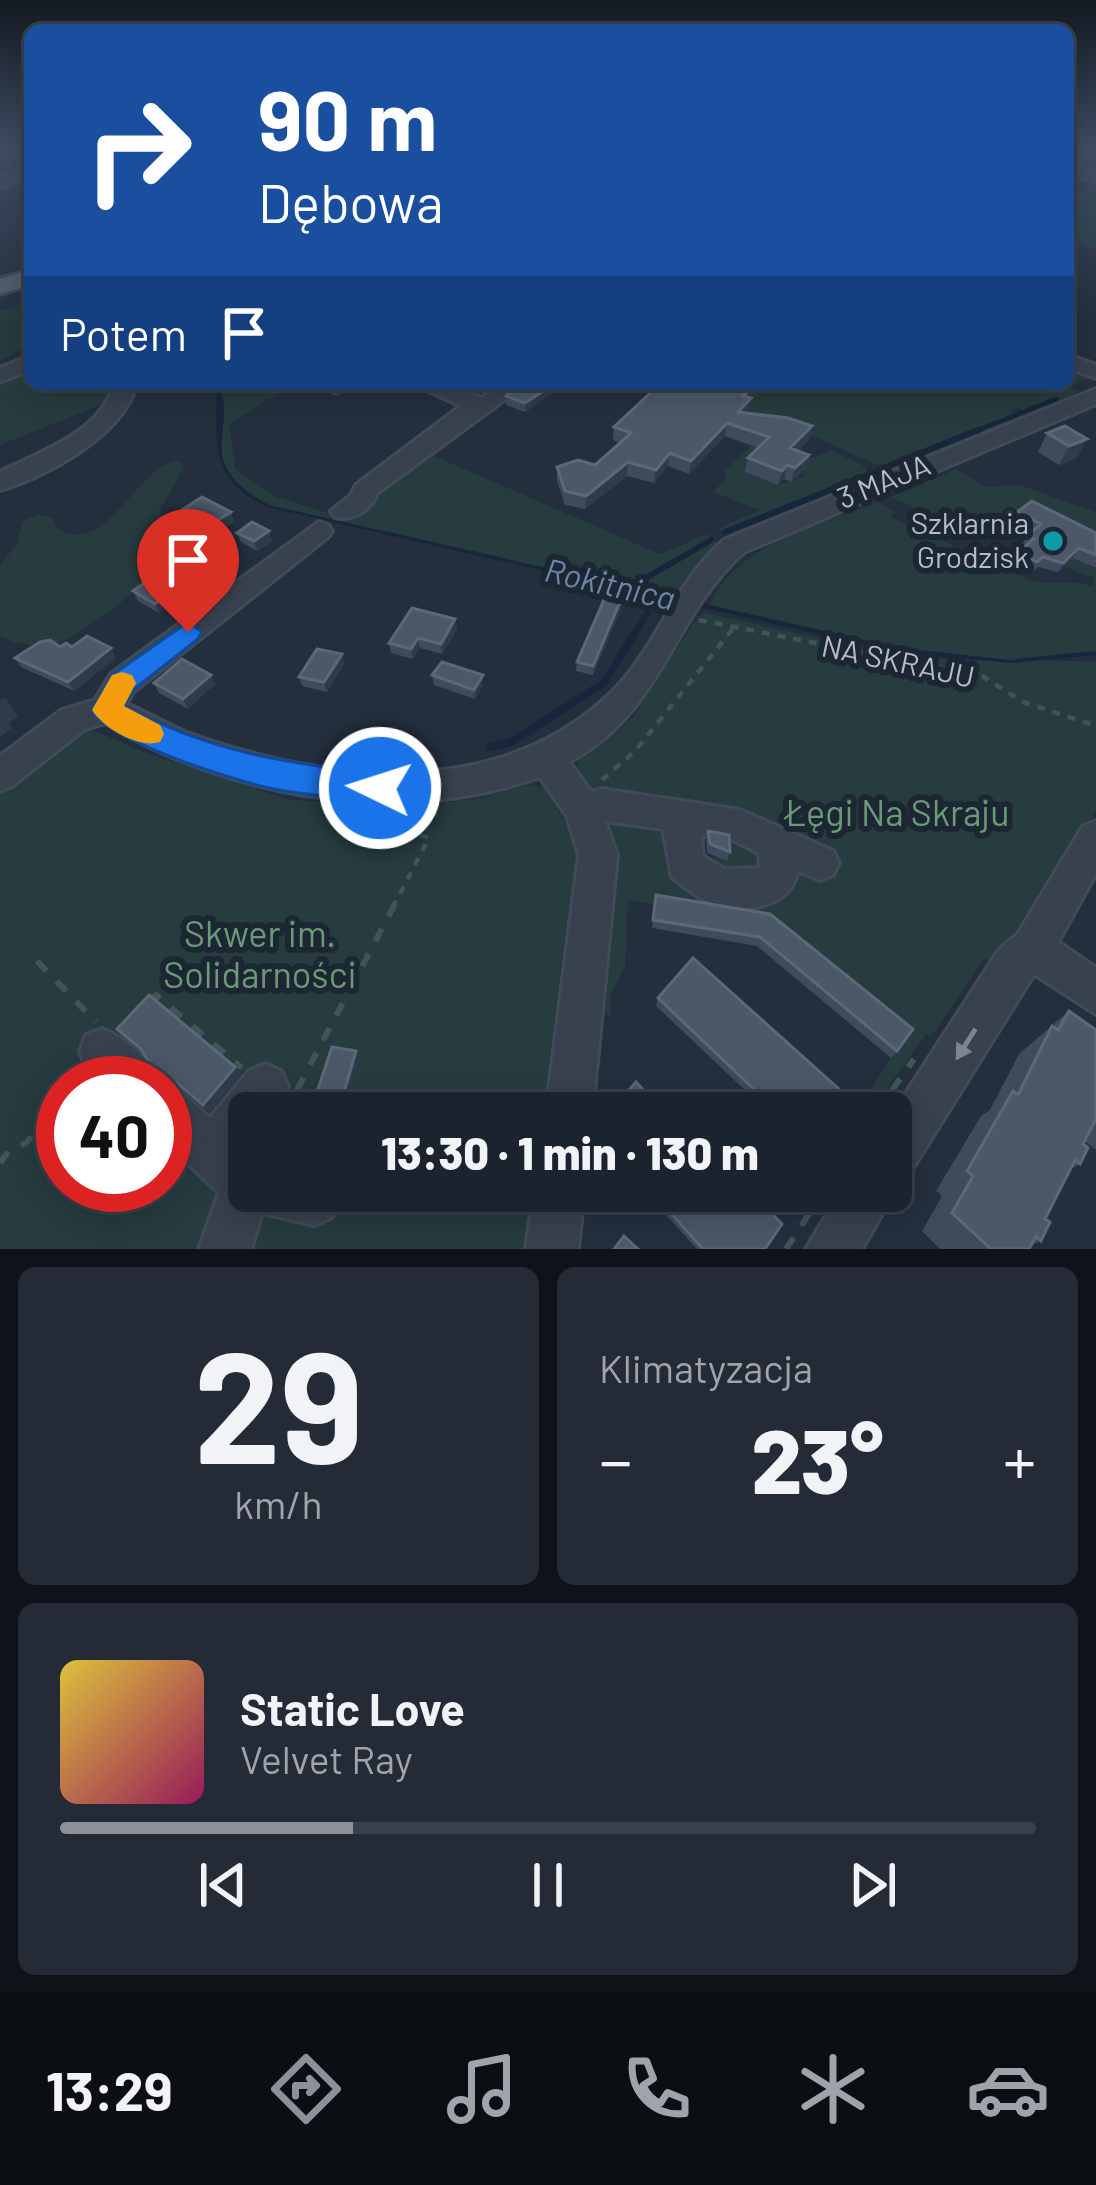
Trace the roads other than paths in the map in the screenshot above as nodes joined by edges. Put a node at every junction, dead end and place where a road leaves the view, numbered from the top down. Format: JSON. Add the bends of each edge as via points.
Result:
{"nodes":[{"id":1,"x":124,"y":390,"type":"edge"},
{"id":2,"x":440,"y":390,"type":"edge"},
{"id":3,"x":506,"y":390,"type":"edge"},
{"id":4,"x":1096,"y":396,"type":"edge"},
{"id":5,"x":481,"y":406,"type":"junction"},
{"id":6,"x":0,"y":482,"type":"edge"},
{"id":7,"x":344,"y":512,"type":"dead end"},
{"id":8,"x":319,"y":531,"type":"dead end"},
{"id":9,"x":106,"y":710,"type":"junction"},
{"id":10,"x":546,"y":758,"type":"junction"},
{"id":11,"x":0,"y":776,"type":"edge"},
{"id":12,"x":578,"y":802,"type":"junction"},
{"id":13,"x":680,"y":815,"type":"junction"},
{"id":14,"x":1096,"y":838,"type":"edge"},
{"id":15,"x":774,"y":842,"type":"junction"},
{"id":16,"x":820,"y":863,"type":"dead end"},
{"id":17,"x":1032,"y":949,"type":"junction"},
{"id":18,"x":1096,"y":994,"type":"edge"},
{"id":19,"x":102,"y":1051,"type":"dead end"},
{"id":20,"x":107,"y":1056,"type":"edge"},
{"id":21,"x":281,"y":1089,"type":"road end"},
{"id":22,"x":280,"y":1092,"type":"edge"},
{"id":23,"x":571,"y":1092,"type":"edge"},
{"id":24,"x":912,"y":1126,"type":"edge"},
{"id":25,"x":192,"y":1133,"type":"edge"},
{"id":26,"x":228,"y":1165,"type":"edge"},
{"id":27,"x":234,"y":1212,"type":"edge"},
{"id":28,"x":557,"y":1212,"type":"edge"},
{"id":29,"x":856,"y":1212,"type":"edge"},
{"id":30,"x":225,"y":1249,"type":"edge"},
{"id":31,"x":552,"y":1249,"type":"edge"},
{"id":32,"x":832,"y":1249,"type":"edge"}],
"edges":[{"from":1,"to":6,"type":"street","via":[[101,425]]},
{"from":2,"to":5,"type":"street"},
{"from":3,"to":5,"type":"street"},
{"from":4,"to":10,"type":"street","name":"3 MAJA","via":[[746,539],[715,561],[624,702]]},
{"from":5,"to":7,"type":"street"},
{"from":8,"to":9,"type":"street","via":[[122,682]]},
{"from":9,"to":10,"type":"street","name":"3 MAJA","via":[[192,750],[323,784],[436,787]]},
{"from":9,"to":11,"type":"street","via":[[74,719]]},
{"from":10,"to":12,"type":"street"},
{"from":12,"to":13,"type":"street"},
{"from":12,"to":23,"type":"street","via":[[598,868]]},
{"from":13,"to":15,"type":"street"},
{"from":13,"to":15,"type":"street","via":[[685,865],[718,886],[752,890],[775,882],[782,867]]},
{"from":14,"to":17,"type":"street"},
{"from":15,"to":16,"type":"street"},
{"from":17,"to":18,"type":"street"},
{"from":17,"to":24,"type":"street","one_way":true},
{"from":19,"to":20,"type":"street"},
{"from":21,"to":22,"type":"street"},
{"from":25,"to":26,"type":"street"},
{"from":27,"to":30,"type":"street"},
{"from":28,"to":31,"type":"street"},
{"from":29,"to":32,"type":"street"}]}
